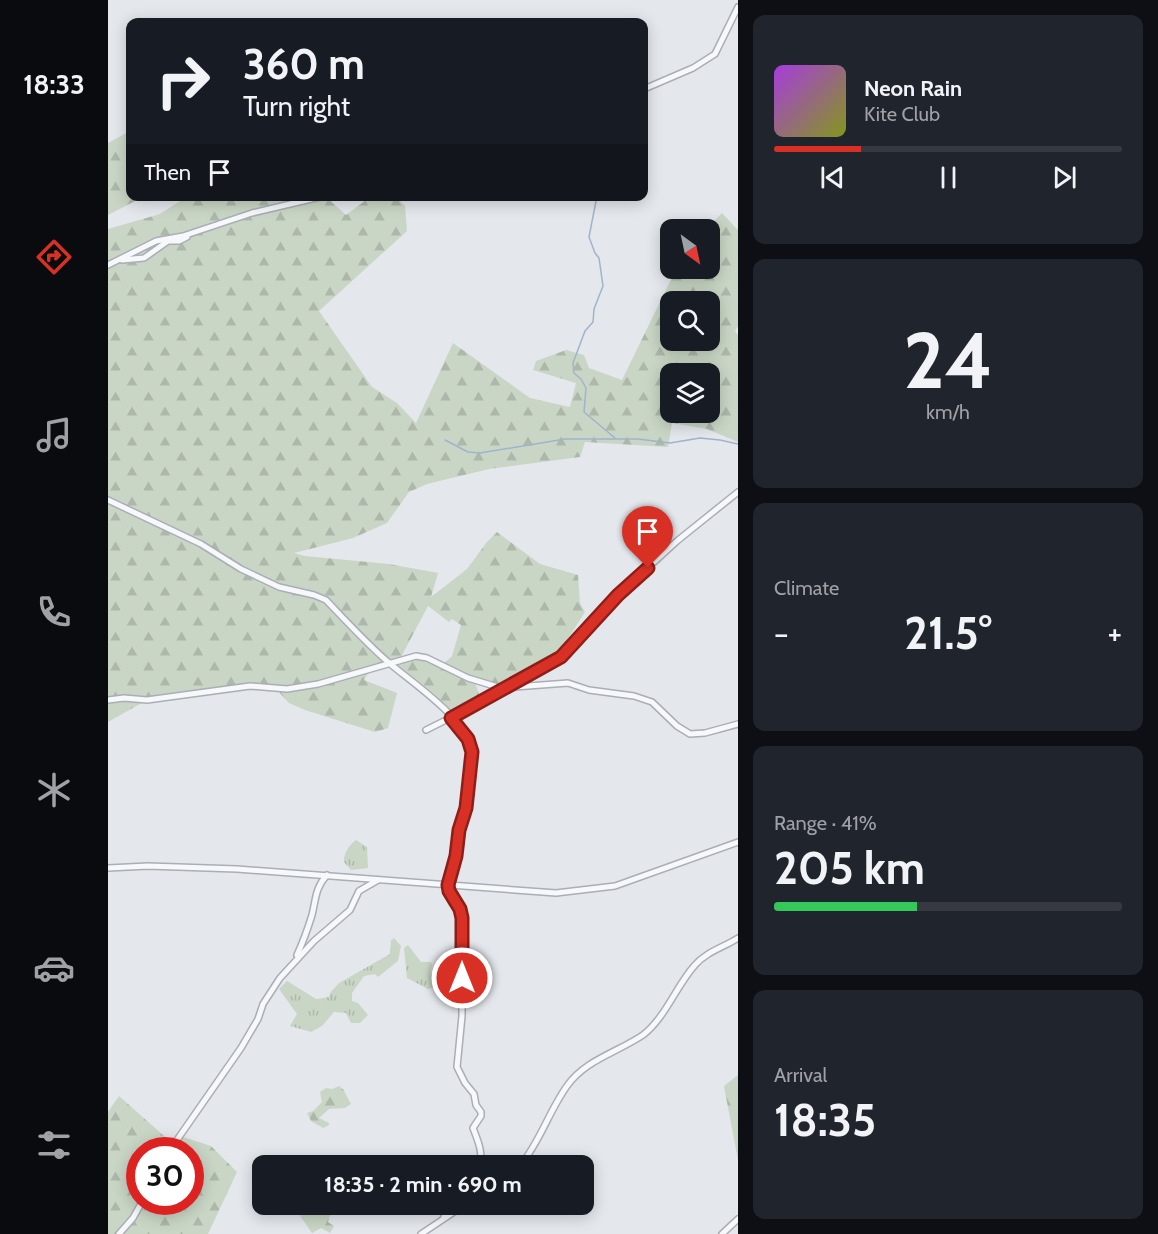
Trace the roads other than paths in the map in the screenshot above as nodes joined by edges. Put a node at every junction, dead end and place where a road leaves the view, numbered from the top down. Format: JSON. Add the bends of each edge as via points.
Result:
{"nodes":[{"id":1,"x":738,"y":7,"type":"edge"},
{"id":2,"x":648,"y":86,"type":"edge"},
{"id":3,"x":303,"y":201,"type":"edge"},
{"id":4,"x":194,"y":232,"type":"junction"},
{"id":5,"x":120,"y":260,"type":"junction"},
{"id":6,"x":108,"y":265,"type":"edge"},
{"id":7,"x":738,"y":492,"type":"edge"},
{"id":8,"x":108,"y":500,"type":"edge"},
{"id":9,"x":389,"y":663,"type":"junction"},
{"id":10,"x":506,"y":688,"type":"junction"},
{"id":11,"x":108,"y":700,"type":"edge"},
{"id":12,"x":451,"y":718,"type":"junction"},
{"id":13,"x":738,"y":724,"type":"edge"},
{"id":14,"x":426,"y":730,"type":"dead end"},
{"id":15,"x":738,"y":842,"type":"edge"},
{"id":16,"x":108,"y":868,"type":"edge"},
{"id":17,"x":327,"y":875,"type":"junction"},
{"id":18,"x":379,"y":880,"type":"junction"},
{"id":19,"x":448,"y":885,"type":"junction"},
{"id":20,"x":738,"y":938,"type":"edge"},
{"id":21,"x":296,"y":960,"type":"junction"},
{"id":22,"x":179,"y":1137,"type":"edge"},
{"id":23,"x":481,"y":1155,"type":"edge"},
{"id":24,"x":529,"y":1155,"type":"edge"},
{"id":25,"x":135,"y":1215,"type":"edge"},
{"id":26,"x":444,"y":1215,"type":"edge"},
{"id":27,"x":450,"y":1215,"type":"edge"},
{"id":28,"x":738,"y":1219,"type":"edge"},
{"id":29,"x":442,"y":1220,"type":"junction"},
{"id":30,"x":119,"y":1234,"type":"edge"},
{"id":31,"x":421,"y":1234,"type":"edge"},
{"id":32,"x":722,"y":1234,"type":"edge"}],
"edges":[{"from":1,"to":2,"type":"street","via":[[715,54],[693,68]]},
{"from":3,"to":4,"type":"street"},
{"from":4,"to":5,"type":"street","via":[[156,241]]},
{"from":4,"to":5,"type":"street","via":[[180,241],[168,241],[144,258]]},
{"from":5,"to":6,"type":"street"},
{"from":7,"to":10,"type":"street","via":[[618,595],[561,657]]},
{"from":8,"to":9,"type":"street","via":[[201,544],[268,582],[326,600]]},
{"from":9,"to":10,"type":"street","via":[[416,656],[427,658],[468,678]]},
{"from":9,"to":11,"type":"street","via":[[287,689],[250,686],[147,700]]},
{"from":9,"to":12,"type":"street","via":[[424,690]]},
{"from":10,"to":12,"type":"street"},
{"from":10,"to":13,"type":"street","via":[[568,683],[634,696],[652,702],[690,734]]},
{"from":12,"to":14,"type":"street"},
{"from":12,"to":19,"type":"street","via":[[468,739],[473,759]]},
{"from":15,"to":19,"type":"street","via":[[615,886],[556,893]]},
{"from":16,"to":17,"type":"street","via":[[197,867]]},
{"from":17,"to":18,"type":"street"},
{"from":17,"to":21,"type":"street","via":[[315,894],[313,912]]},
{"from":18,"to":19,"type":"street"},
{"from":18,"to":21,"type":"street","via":[[359,891],[350,910]]},
{"from":19,"to":23,"type":"street","via":[[462,918],[458,1067],[481,1113],[473,1128]]},
{"from":20,"to":24,"type":"street","via":[[696,963],[645,1033],[594,1062],[567,1085]]},
{"from":21,"to":22,"type":"street","via":[[270,992],[225,1074]]},
{"from":25,"to":30,"type":"street"},
{"from":26,"to":29,"type":"street"},
{"from":27,"to":29,"type":"street"},
{"from":28,"to":32,"type":"street"},
{"from":29,"to":31,"type":"street"}]}
